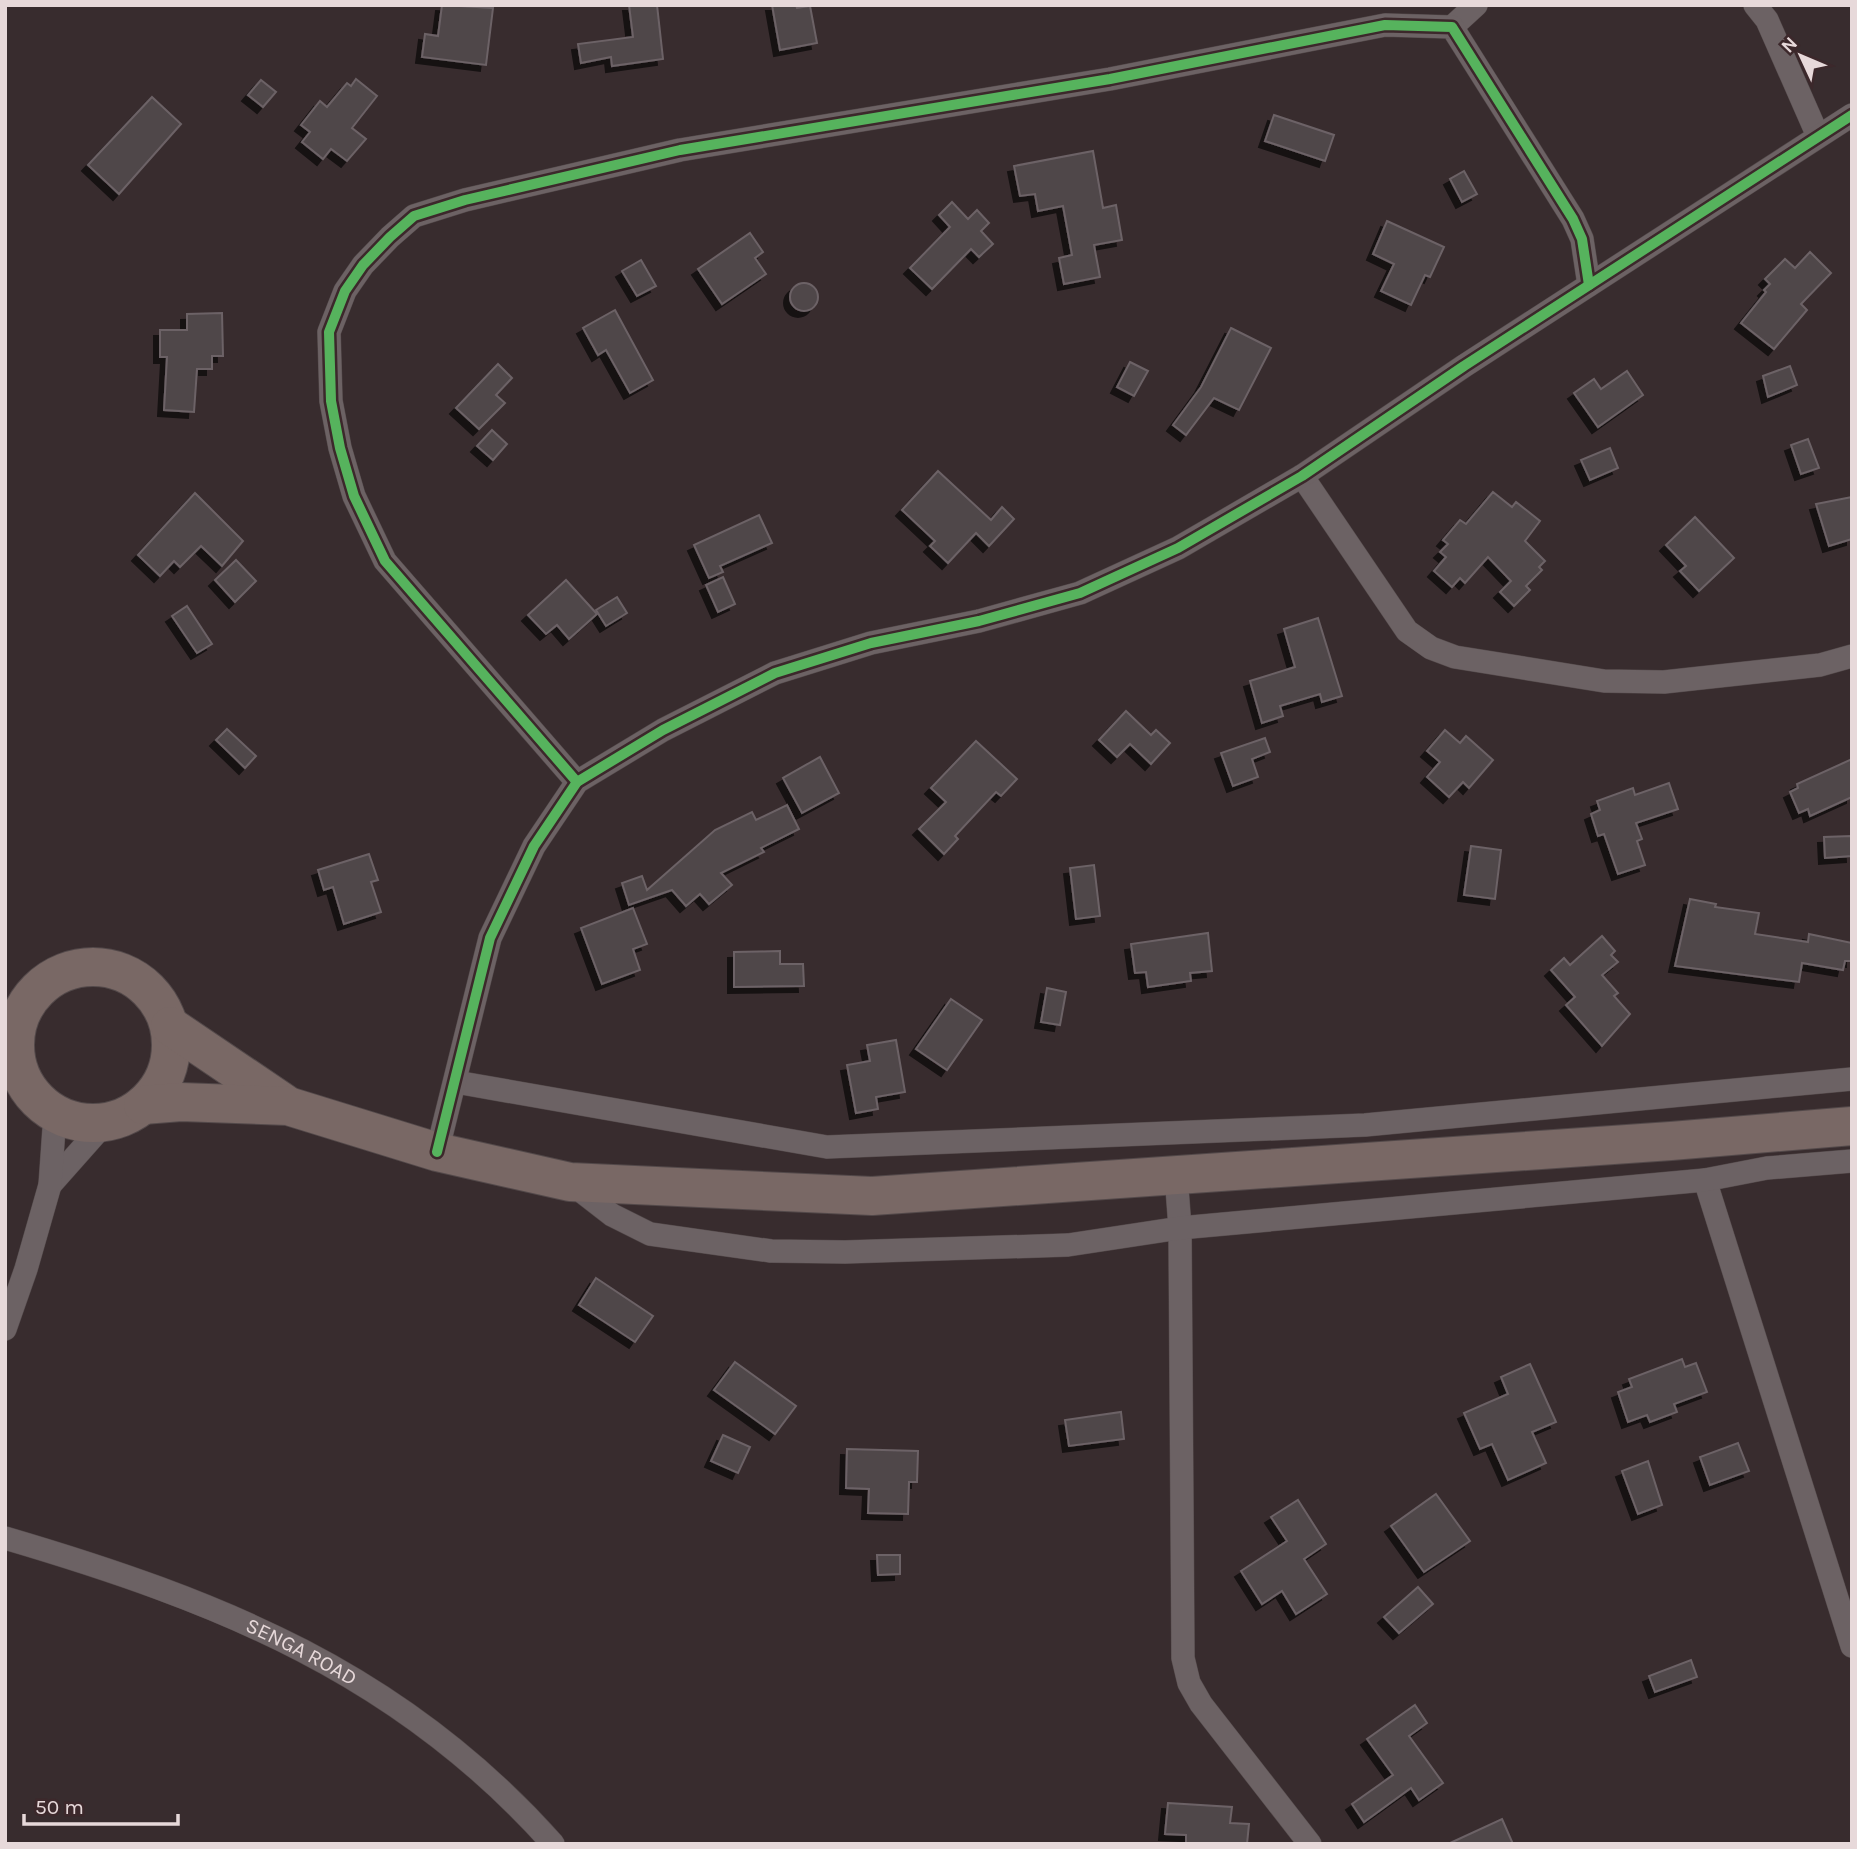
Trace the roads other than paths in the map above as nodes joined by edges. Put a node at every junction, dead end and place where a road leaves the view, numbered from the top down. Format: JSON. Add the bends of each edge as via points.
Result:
{"nodes":[{"id":1,"x":1476,"y":5,"type":"edge"},
{"id":2,"x":1755,"y":5,"type":"edge"},
{"id":3,"x":1452,"y":27,"type":"junction"},
{"id":4,"x":1852,"y":115,"type":"edge"},
{"id":5,"x":1818,"y":136,"type":"junction"},
{"id":6,"x":1590,"y":285,"type":"junction"},
{"id":7,"x":1302,"y":476,"type":"junction"},
{"id":8,"x":1852,"y":656,"type":"edge"},
{"id":9,"x":577,"y":782,"type":"junction"},
{"id":10,"x":18,"y":993,"type":"edge"},
{"id":11,"x":170,"y":1026,"type":"junction"},
{"id":12,"x":12,"y":1068,"type":"edge"},
{"id":13,"x":1852,"y":1079,"type":"edge"},
{"id":14,"x":456,"y":1082,"type":"junction"},
{"id":15,"x":143,"y":1105,"type":"junction"},
{"id":16,"x":288,"y":1106,"type":"junction"},
{"id":17,"x":55,"y":1114,"type":"junction"},
{"id":18,"x":105,"y":1123,"type":"junction"},
{"id":19,"x":1852,"y":1126,"type":"edge"},
{"id":20,"x":437,"y":1152,"type":"junction"},
{"id":21,"x":1852,"y":1161,"type":"edge"},
{"id":22,"x":1176,"y":1175,"type":"junction"},
{"id":23,"x":1705,"y":1180,"type":"junction"},
{"id":24,"x":569,"y":1182,"type":"junction"},
{"id":25,"x":50,"y":1185,"type":"junction"},
{"id":26,"x":1180,"y":1228,"type":"junction"},
{"id":27,"x":5,"y":1329,"type":"edge"},
{"id":28,"x":5,"y":1538,"type":"edge"},
{"id":29,"x":1852,"y":1646,"type":"edge"},
{"id":30,"x":554,"y":1844,"type":"edge"},
{"id":31,"x":1310,"y":1844,"type":"edge"}],
"edges":[{"from":1,"to":3,"type":"street"},
{"from":2,"to":5,"type":"street"},
{"from":3,"to":6,"type":"street","via":[[1573,219],[1582,239]]},
{"from":3,"to":9,"type":"street","via":[[1385,25],[1111,79],[680,150],[414,216],[363,265],[345,291],[329,332],[331,401],[340,448],[354,496],[385,561]]},
{"from":4,"to":5,"type":"street"},
{"from":5,"to":6,"type":"street"},
{"from":6,"to":7,"type":"street"},
{"from":7,"to":8,"type":"street","via":[[1407,631],[1431,648],[1455,657],[1604,681],[1664,682],[1820,665]]},
{"from":7,"to":9,"type":"street","via":[[1178,548],[1080,593],[979,621],[871,643],[775,673],[663,730]]},
{"from":9,"to":14,"type":"street","via":[[534,846],[490,938]]},
{"from":10,"to":11,"type":"highway","via":[[80,966],[110,967],[137,978],[158,999]]},
{"from":10,"to":12,"type":"highway"},
{"from":11,"to":15,"type":"highway","via":[[167,1069]]},
{"from":11,"to":16,"type":"highway"},
{"from":12,"to":17,"type":"highway","via":[[34,1098]]},
{"from":13,"to":14,"type":"street","via":[[1365,1125],[827,1147]]},
{"from":14,"to":20,"type":"street"},
{"from":15,"to":16,"type":"highway","via":[[181,1101]]},
{"from":15,"to":18,"type":"highway"},
{"from":16,"to":20,"type":"highway"},
{"from":17,"to":18,"type":"highway","via":[[79,1123]]},
{"from":17,"to":25,"type":"street"},
{"from":18,"to":25,"type":"street"},
{"from":19,"to":22,"type":"highway"},
{"from":20,"to":24,"type":"highway"},
{"from":21,"to":23,"type":"street","via":[[1767,1168]]},
{"from":22,"to":24,"type":"highway","via":[[872,1196]]},
{"from":22,"to":26,"type":"street"},
{"from":23,"to":26,"type":"street"},
{"from":23,"to":29,"type":"street"},
{"from":24,"to":26,"type":"street","via":[[612,1215],[650,1234],[771,1251],[1018,1249]]},
{"from":25,"to":27,"type":"street"},
{"from":26,"to":31,"type":"street","via":[[1183,1658],[1189,1683],[1202,1704]]},
{"from":28,"to":30,"type":"street","name":"SENGA ROAD","via":[[121,1572],[204,1603],[317,1656],[360,1681],[475,1767]]}]}
